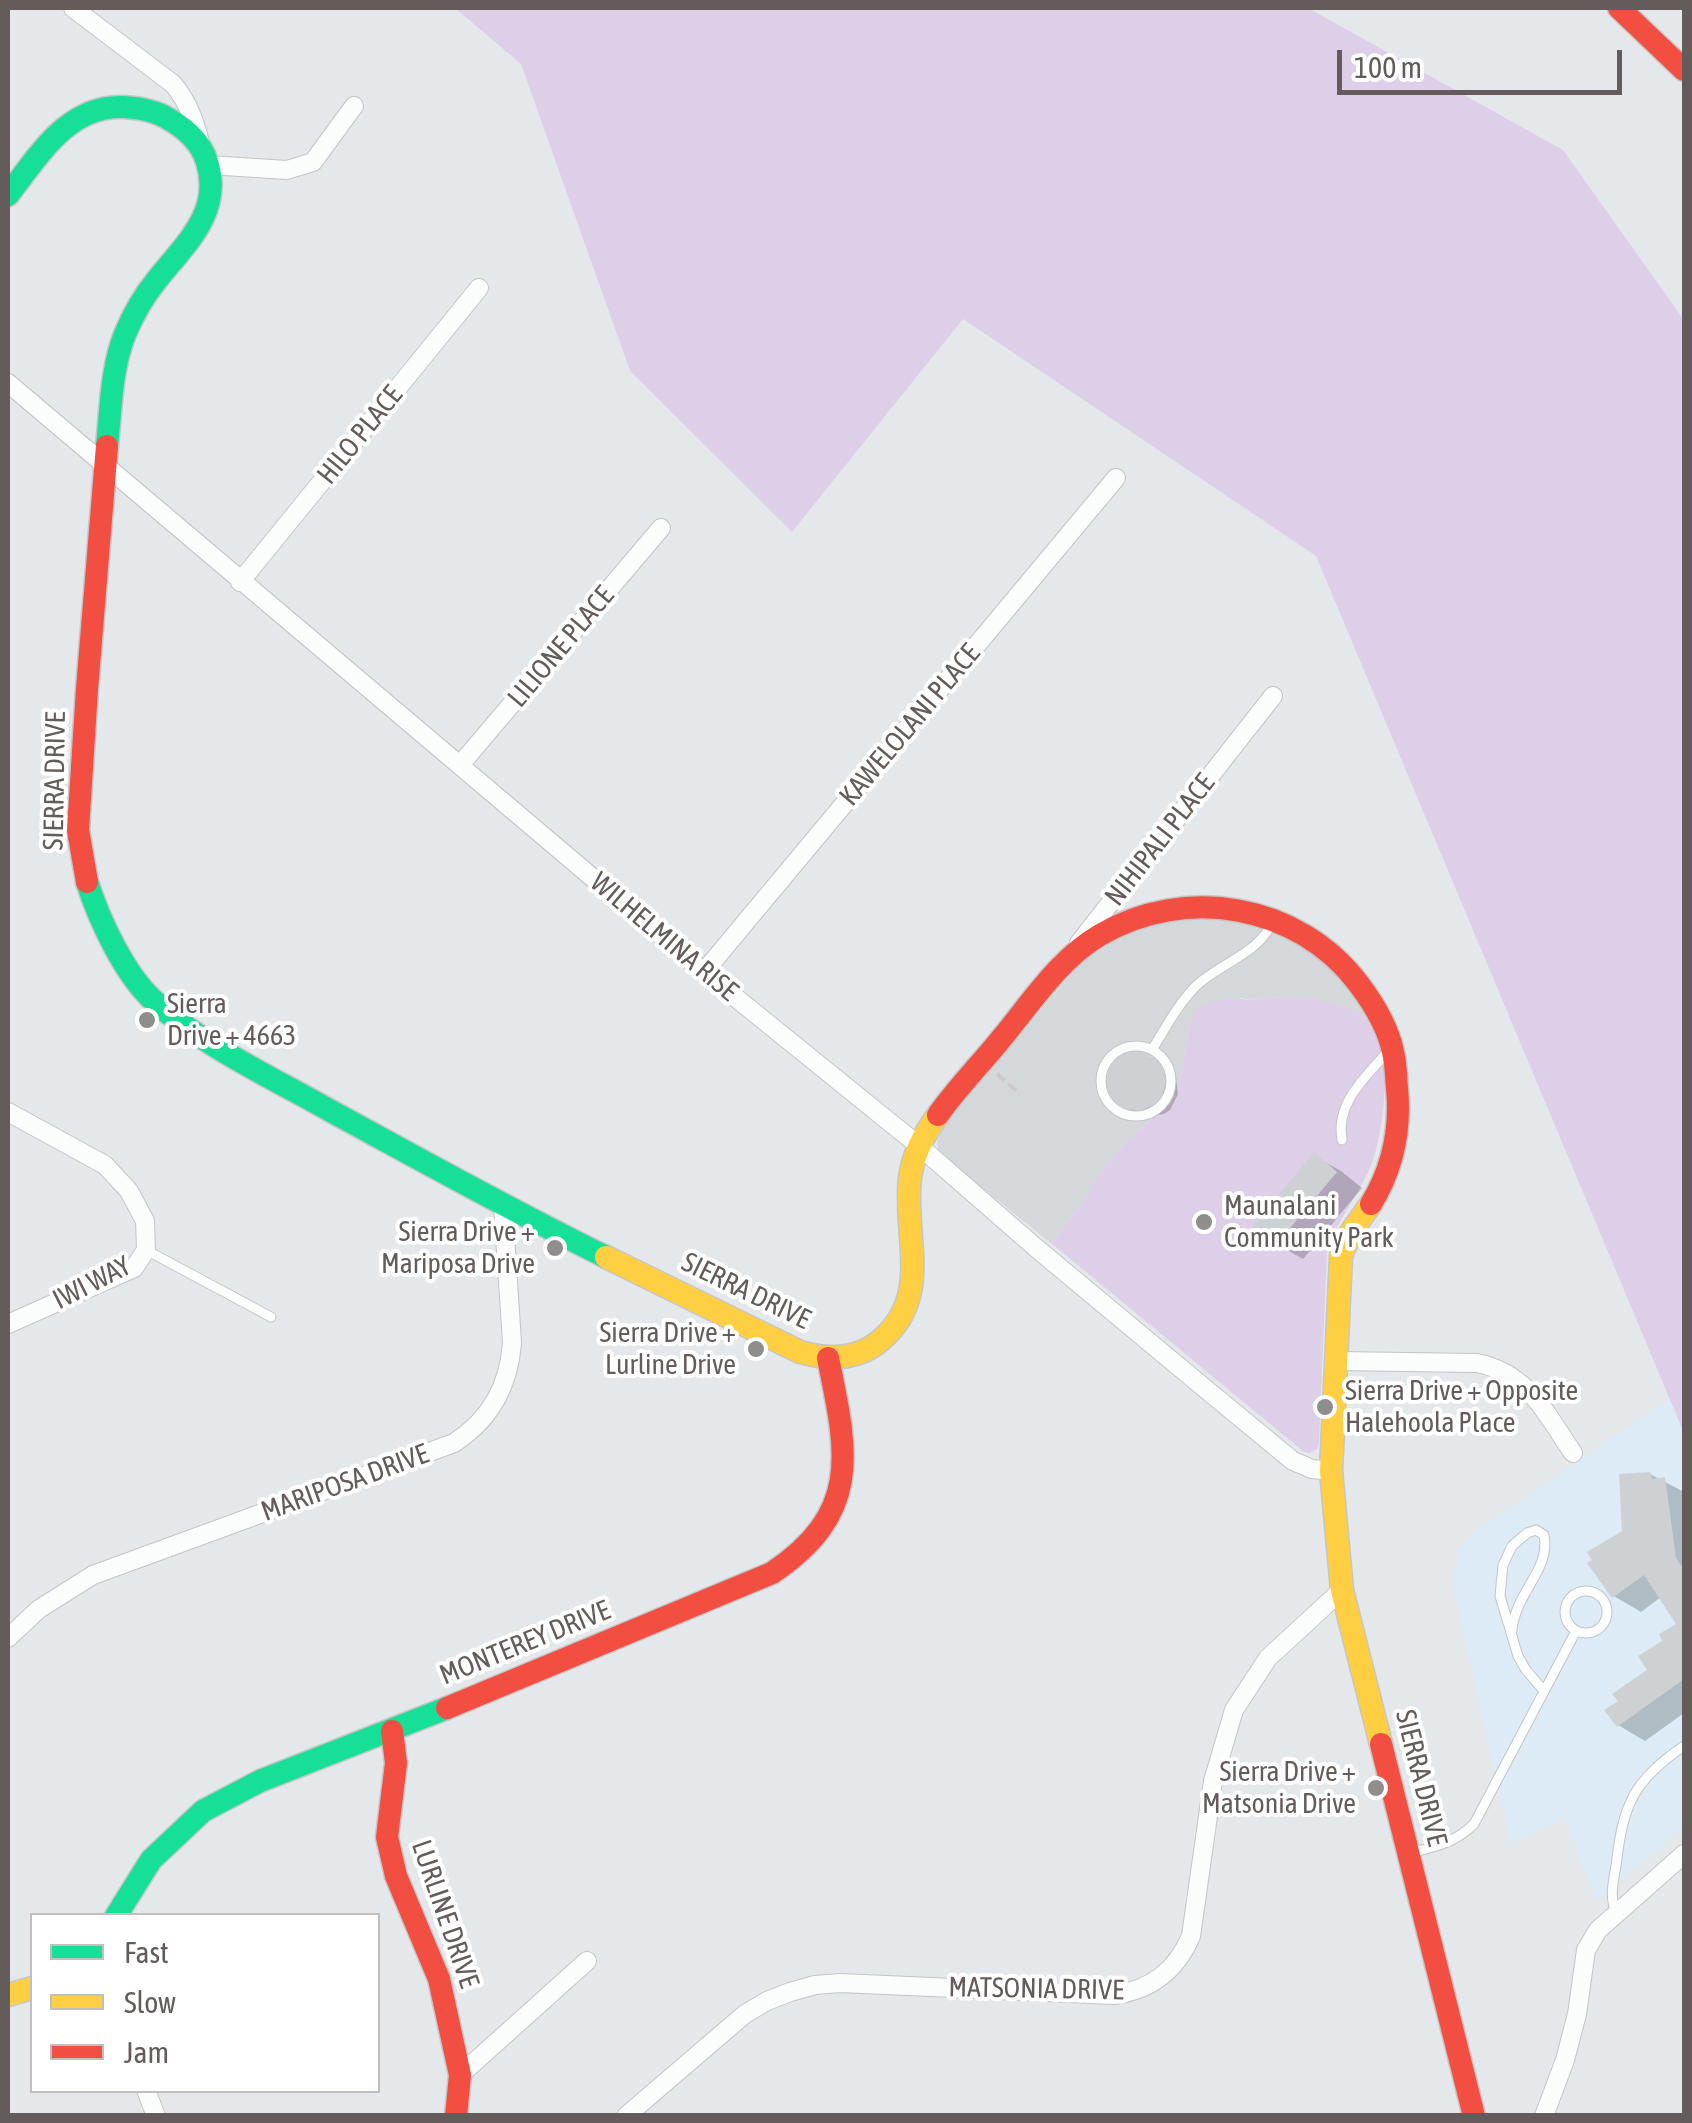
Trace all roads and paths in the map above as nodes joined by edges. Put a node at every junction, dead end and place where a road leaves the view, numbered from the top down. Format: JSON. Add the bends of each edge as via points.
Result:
{"nodes":[{"id":1,"x":73,"y":8,"type":"edge"},
{"id":2,"x":1619,"y":8,"type":"edge"},
{"id":3,"x":1684,"y":70,"type":"edge"},
{"id":4,"x":354,"y":106,"type":"dead end"},
{"id":5,"x":206,"y":160,"type":"junction"},
{"id":6,"x":8,"y":195,"type":"edge"},
{"id":7,"x":479,"y":288,"type":"dead end"},
{"id":8,"x":8,"y":383,"type":"edge"},
{"id":9,"x":105,"y":467,"type":"junction"},
{"id":10,"x":1116,"y":478,"type":"dead end"},
{"id":11,"x":661,"y":528,"type":"dead end"},
{"id":12,"x":240,"y":582,"type":"junction"},
{"id":13,"x":1273,"y":696,"type":"dead end"},
{"id":14,"x":460,"y":765,"type":"junction"},
{"id":15,"x":1274,"y":918,"type":"junction"},
{"id":16,"x":704,"y":972,"type":"junction"},
{"id":17,"x":1047,"y":984,"type":"junction"},
{"id":18,"x":1392,"y":1046,"type":"junction"},
{"id":19,"x":1152,"y":1050,"type":"junction"},
{"id":20,"x":993,"y":1071,"type":"dead end"},
{"id":21,"x":1020,"y":1094,"type":"dead end"},
{"id":22,"x":8,"y":1112,"type":"edge"},
{"id":23,"x":1342,"y":1140,"type":"dead end"},
{"id":24,"x":918,"y":1146,"type":"junction"},
{"id":25,"x":503,"y":1206,"type":"junction"},
{"id":26,"x":146,"y":1250,"type":"junction"},
{"id":27,"x":271,"y":1316,"type":"dead end"},
{"id":28,"x":8,"y":1324,"type":"edge"},
{"id":29,"x":828,"y":1358,"type":"junction"},
{"id":30,"x":1337,"y":1360,"type":"junction"},
{"id":31,"x":1573,"y":1453,"type":"dead end"},
{"id":32,"x":1331,"y":1471,"type":"junction"},
{"id":33,"x":1342,"y":1590,"type":"junction"},
{"id":34,"x":1512,"y":1630,"type":"junction"},
{"id":35,"x":1576,"y":1631,"type":"junction"},
{"id":36,"x":8,"y":1638,"type":"edge"},
{"id":37,"x":1544,"y":1691,"type":"junction"},
{"id":38,"x":392,"y":1731,"type":"junction"},
{"id":39,"x":1684,"y":1746,"type":"edge"},
{"id":40,"x":1409,"y":1853,"type":"junction"},
{"id":41,"x":1684,"y":1854,"type":"edge"},
{"id":42,"x":118,"y":1913,"type":"edge"},
{"id":43,"x":1618,"y":1914,"type":"junction"},
{"id":44,"x":586,"y":1961,"type":"dead end"},
{"id":45,"x":460,"y":2075,"type":"junction"},
{"id":46,"x":456,"y":2116,"type":"edge"},
{"id":47,"x":626,"y":2116,"type":"edge"},
{"id":48,"x":1474,"y":2116,"type":"edge"},
{"id":49,"x":1544,"y":2116,"type":"edge"}],
"edges":[{"from":1,"to":5,"type":"street","via":[[173,84],[192,115]]},
{"from":2,"to":3,"type":"street"},
{"from":4,"to":5,"type":"street","via":[[312,162],[287,170]]},
{"from":5,"to":6,"type":"street","via":[[173,119],[108,106],[72,122]]},
{"from":5,"to":9,"type":"street","name":"SIERRA DRIVE","via":[[211,196],[202,226],[128,325],[115,367]]},
{"from":7,"to":12,"type":"street","name":"HILO PLACE"},
{"from":8,"to":9,"type":"street","name":"WILHELMINA RISE"},
{"from":9,"to":12,"type":"street","name":"WILHELMINA RISE"},
{"from":9,"to":25,"type":"street","name":"SIERRA DRIVE","via":[[78,830],[96,913],[118,954],[151,998],[205,1041]]},
{"from":10,"to":16,"type":"street","name":"KAWELOLANI PLACE"},
{"from":11,"to":14,"type":"street","name":"LILIONE PLACE"},
{"from":12,"to":14,"type":"street","name":"WILHELMINA RISE"},
{"from":13,"to":17,"type":"street","name":"NIHIPALI PLACE"},
{"from":14,"to":16,"type":"street","name":"WILHELMINA RISE"},
{"from":15,"to":17,"type":"street","name":"SIERRA DRIVE","via":[[1236,907],[1164,908],[1109,930]]},
{"from":15,"to":18,"type":"street","name":"SIERRA DRIVE","via":[[1322,944],[1356,977]]},
{"from":15,"to":19,"type":"lane","via":[[1260,942],[1185,998]]},
{"from":16,"to":24,"type":"street","name":"WILHELMINA RISE"},
{"from":17,"to":24,"type":"street","name":"SIERRA DRIVE"},
{"from":18,"to":23,"type":"lane","via":[[1347,1101]]},
{"from":18,"to":30,"type":"street","name":"SIERRA DRIVE","via":[[1397,1131],[1385,1176],[1342,1247]]},
{"from":19,"to":19,"type":"lane","via":[[1131,1046],[1105,1065],[1105,1097],[1120,1112],[1152,1112],[1167,1097],[1168,1065]]},
{"from":20,"to":21,"type":"path"},
{"from":22,"to":26,"type":"street","name":"IWI WAY","via":[[105,1164],[145,1221]]},
{"from":24,"to":29,"type":"street","name":"SIERRA DRIVE","via":[[910,1179],[907,1306],[870,1348]]},
{"from":24,"to":32,"type":"street","name":"WILHELMINA RISE","via":[[1293,1460]]},
{"from":25,"to":29,"type":"street","name":"SIERRA DRIVE","via":[[800,1352]]},
{"from":25,"to":36,"type":"street","name":"MARIPOSA DRIVE","via":[[511,1360],[501,1393],[469,1434],[93,1575]]},
{"from":26,"to":27,"type":"lane"},
{"from":26,"to":28,"type":"street","name":"IWI WAY","via":[[134,1268]]},
{"from":29,"to":38,"type":"street","name":"MONTEREY DRIVE","via":[[844,1436],[844,1475],[832,1512],[801,1554],[772,1573]]},
{"from":30,"to":31,"type":"street","via":[[1478,1363],[1504,1371],[1525,1386]]},
{"from":30,"to":32,"type":"street","name":"SIERRA DRIVE"},
{"from":32,"to":33,"type":"street","name":"SIERRA DRIVE"},
{"from":33,"to":40,"type":"street","name":"SIERRA DRIVE"},
{"from":33,"to":47,"type":"street","name":"MATSONIA DRIVE","via":[[1268,1658],[1234,1710],[1213,1781],[1190,1936],[1161,1978],[1114,1996],[815,1985],[746,2014]]},
{"from":34,"to":34,"type":"lane","via":[[1545,1553],[1545,1538],[1536,1530],[1512,1546],[1503,1565],[1500,1596]]},
{"from":34,"to":37,"type":"lane","via":[[1518,1656]]},
{"from":35,"to":35,"type":"lane","via":[[1603,1625],[1608,1612],[1596,1593],[1582,1591],[1570,1599],[1566,1620]]},
{"from":35,"to":37,"type":"lane"},
{"from":37,"to":40,"type":"lane","via":[[1474,1824],[1446,1844]]},
{"from":38,"to":42,"type":"street","name":"MONTEREY DRIVE","via":[[260,1781],[203,1811],[151,1860]]},
{"from":38,"to":45,"type":"street","name":"LURLINE DRIVE","via":[[396,1763],[387,1837],[439,1979]]},
{"from":39,"to":43,"type":"lane","via":[[1647,1776],[1628,1807],[1612,1893]]},
{"from":40,"to":48,"type":"street","name":"SIERRA DRIVE"},
{"from":41,"to":43,"type":"street"},
{"from":43,"to":49,"type":"street","via":[[1586,1950],[1577,2014]]},
{"from":44,"to":45,"type":"street"},
{"from":45,"to":46,"type":"street","name":"LURLINE DRIVE"}]}
